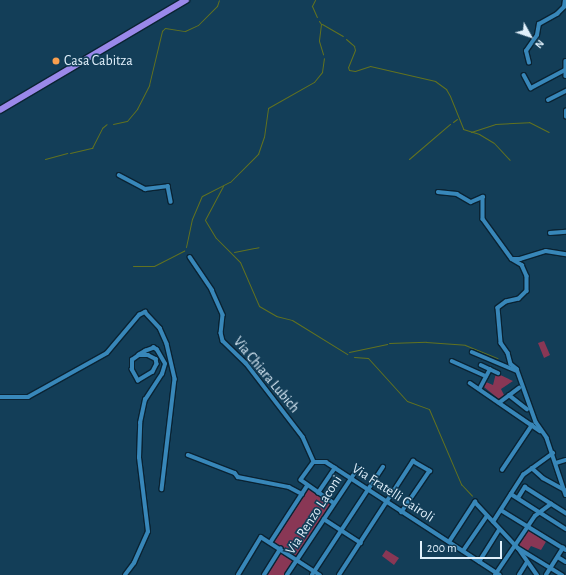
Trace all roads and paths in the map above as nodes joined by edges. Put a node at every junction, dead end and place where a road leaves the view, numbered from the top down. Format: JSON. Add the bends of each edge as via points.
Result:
{"nodes":[{"id":1,"x":186,"y":0,"type":"edge"},
{"id":2,"x":564,"y":0,"type":"edge"},
{"id":3,"x":566,"y":61,"type":"edge"},
{"id":4,"x":529,"y":63,"type":"dead end"},
{"id":5,"x":565,"y":70,"type":"junction"},
{"id":6,"x":524,"y":75,"type":"dead end"},
{"id":7,"x":566,"y":76,"type":"edge"},
{"id":8,"x":566,"y":91,"type":"edge"},
{"id":9,"x":548,"y":100,"type":"dead end"},
{"id":10,"x":0,"y":110,"type":"edge"},
{"id":11,"x":566,"y":111,"type":"edge"},
{"id":12,"x":566,"y":117,"type":"edge"},
{"id":13,"x":119,"y":175,"type":"dead end"},
{"id":14,"x":438,"y":192,"type":"dead end"},
{"id":15,"x":171,"y":202,"type":"dead end"},
{"id":16,"x":566,"y":232,"type":"edge"},
{"id":17,"x":550,"y":233,"type":"dead end"},
{"id":18,"x":566,"y":254,"type":"edge"},
{"id":19,"x":190,"y":257,"type":"dead end"},
{"id":20,"x":512,"y":259,"type":"junction"},
{"id":21,"x":472,"y":352,"type":"dead end"},
{"id":22,"x":139,"y":355,"type":"junction"},
{"id":23,"x":452,"y":361,"type":"dead end"},
{"id":24,"x":481,"y":365,"type":"dead end"},
{"id":25,"x":490,"y":369,"type":"junction"},
{"id":26,"x":518,"y":371,"type":"junction"},
{"id":27,"x":498,"y":373,"type":"dead end"},
{"id":28,"x":486,"y":376,"type":"junction"},
{"id":29,"x":470,"y":383,"type":"dead end"},
{"id":30,"x":480,"y":388,"type":"junction"},
{"id":31,"x":519,"y":388,"type":"dead end"},
{"id":32,"x":509,"y":395,"type":"junction"},
{"id":33,"x":0,"y":397,"type":"edge"},
{"id":34,"x":499,"y":403,"type":"junction"},
{"id":35,"x":527,"y":409,"type":"dead end"},
{"id":36,"x":532,"y":425,"type":"junction"},
{"id":37,"x":542,"y":433,"type":"junction"},
{"id":38,"x":554,"y":453,"type":"junction"},
{"id":39,"x":188,"y":455,"type":"dead end"},
{"id":40,"x":566,"y":460,"type":"edge"},
{"id":41,"x":314,"y":462,"type":"junction"},
{"id":42,"x":556,"y":463,"type":"junction"},
{"id":43,"x":382,"y":466,"type":"dead end"},
{"id":44,"x":335,"y":468,"type":"junction"},
{"id":45,"x":358,"y":468,"type":"dead end"},
{"id":46,"x":532,"y":468,"type":"junction"},
{"id":47,"x":502,"y":470,"type":"dead end"},
{"id":48,"x":351,"y":478,"type":"junction"},
{"id":49,"x":307,"y":486,"type":"junction"},
{"id":50,"x":162,"y":489,"type":"dead end"},
{"id":51,"x":368,"y":489,"type":"junction"},
{"id":52,"x":565,"y":490,"type":"edge"},
{"id":53,"x":318,"y":493,"type":"junction"},
{"id":54,"x":302,"y":494,"type":"junction"},
{"id":55,"x":511,"y":494,"type":"junction"},
{"id":56,"x":518,"y":498,"type":"junction"},
{"id":57,"x":387,"y":502,"type":"junction"},
{"id":58,"x":334,"y":504,"type":"junction"},
{"id":59,"x":551,"y":504,"type":"junction"},
{"id":60,"x":501,"y":510,"type":"junction"},
{"id":61,"x":402,"y":512,"type":"junction"},
{"id":62,"x":539,"y":512,"type":"junction"},
{"id":63,"x":566,"y":513,"type":"edge"},
{"id":64,"x":487,"y":516,"type":"junction"},
{"id":65,"x":324,"y":519,"type":"junction"},
{"id":66,"x":493,"y":522,"type":"junction"},
{"id":67,"x":527,"y":526,"type":"junction"},
{"id":68,"x":566,"y":529,"type":"edge"},
{"id":69,"x":499,"y":530,"type":"junction"},
{"id":70,"x":341,"y":531,"type":"junction"},
{"id":71,"x":449,"y":542,"type":"junction"},
{"id":72,"x":270,"y":543,"type":"junction"},
{"id":73,"x":361,"y":543,"type":"junction"},
{"id":74,"x":514,"y":545,"type":"junction"},
{"id":75,"x":518,"y":548,"type":"junction"},
{"id":76,"x":280,"y":549,"type":"junction"},
{"id":77,"x":565,"y":549,"type":"edge"},
{"id":78,"x":463,"y":551,"type":"junction"},
{"id":79,"x":558,"y":557,"type":"junction"},
{"id":80,"x":297,"y":560,"type":"junction"},
{"id":81,"x":479,"y":562,"type":"junction"},
{"id":82,"x":527,"y":562,"type":"junction"},
{"id":83,"x":566,"y":562,"type":"edge"},
{"id":84,"x":550,"y":568,"type":"junction"},
{"id":85,"x":313,"y":573,"type":"edge"},
{"id":86,"x":497,"y":574,"type":"edge"},
{"id":87,"x":125,"y":575,"type":"edge"},
{"id":88,"x":238,"y":575,"type":"edge"},
{"id":89,"x":264,"y":575,"type":"edge"},
{"id":90,"x":287,"y":575,"type":"edge"},
{"id":91,"x":320,"y":575,"type":"edge"},
{"id":92,"x":339,"y":575,"type":"edge"},
{"id":93,"x":519,"y":575,"type":"edge"},
{"id":94,"x":537,"y":575,"type":"edge"},
{"id":95,"x":546,"y":575,"type":"edge"},
{"id":96,"x":562,"y":575,"type":"edge"}],
"edges":[{"from":1,"to":10,"type":"highway"},
{"from":2,"to":4,"type":"street","via":[[564,7],[557,14],[539,24],[537,35],[526,51]]},
{"from":3,"to":5,"type":"street"},
{"from":5,"to":6,"type":"street","via":[[531,88]]},
{"from":5,"to":7,"type":"street"},
{"from":8,"to":9,"type":"street"},
{"from":11,"to":12,"type":"street"},
{"from":13,"to":15,"type":"street","via":[[145,189],[168,186]]},
{"from":14,"to":20,"type":"street","via":[[457,194],[471,202],[483,197],[483,219]]},
{"from":16,"to":17,"type":"street"},
{"from":18,"to":20,"type":"street","via":[[546,251]]},
{"from":19,"to":41,"type":"street","name":"Via Chiara Lubich","via":[[212,290],[224,316],[221,333],[223,341],[246,363],[303,437]]},
{"from":20,"to":26,"type":"street","via":[[522,265],[528,284],[527,291],[519,299],[506,302],[498,308],[501,343],[508,353],[511,364]]},
{"from":21,"to":26,"type":"street"},
{"from":22,"to":22,"type":"street","via":[[148,355],[156,359],[157,364],[153,372],[138,380],[132,370],[132,360]]},
{"from":22,"to":87,"type":"street","via":[[154,348],[165,364],[162,374],[145,400],[140,423],[138,458],[148,532],[134,563]]},
{"from":23,"to":28,"type":"street"},
{"from":24,"to":25,"type":"street"},
{"from":25,"to":27,"type":"street"},
{"from":25,"to":28,"type":"street"},
{"from":26,"to":37,"type":"street"},
{"from":28,"to":30,"type":"street"},
{"from":29,"to":30,"type":"street"},
{"from":30,"to":34,"type":"street"},
{"from":31,"to":32,"type":"street"},
{"from":32,"to":34,"type":"street"},
{"from":32,"to":35,"type":"street"},
{"from":33,"to":50,"type":"street","via":[[28,397],[107,353],[144,312],[160,328],[171,355],[174,372],[175,391]]},
{"from":34,"to":36,"type":"street"},
{"from":36,"to":37,"type":"street"},
{"from":36,"to":47,"type":"street"},
{"from":37,"to":38,"type":"street"},
{"from":38,"to":42,"type":"street"},
{"from":38,"to":46,"type":"street"},
{"from":39,"to":54,"type":"street","via":[[235,473],[238,477],[289,487]]},
{"from":40,"to":42,"type":"street"},
{"from":41,"to":44,"type":"street","name":"Via Fratelli Cairoli","via":[[324,461]]},
{"from":41,"to":49,"type":"street","via":[[301,480]]},
{"from":42,"to":52,"type":"street"},
{"from":43,"to":51,"type":"street"},
{"from":44,"to":48,"type":"street","name":"Via Fratelli Cairoli"},
{"from":44,"to":53,"type":"street"},
{"from":45,"to":48,"type":"street","name":"Via Renzo Laconi"},
{"from":46,"to":52,"type":"street","via":[[543,478]]},
{"from":46,"to":55,"type":"street","via":[[523,475]]},
{"from":48,"to":51,"type":"street","name":"Via Fratelli Cairoli"},
{"from":48,"to":58,"type":"street","name":"Via Renzo Laconi"},
{"from":49,"to":53,"type":"street"},
{"from":49,"to":54,"type":"street"},
{"from":51,"to":57,"type":"street","name":"Via Fratelli Cairoli"},
{"from":51,"to":70,"type":"street"},
{"from":53,"to":58,"type":"street"},
{"from":54,"to":72,"type":"street"},
{"from":55,"to":56,"type":"street"},
{"from":55,"to":60,"type":"street"},
{"from":56,"to":59,"type":"street","via":[[525,487]]},
{"from":56,"to":62,"type":"street"},
{"from":57,"to":61,"type":"street","name":"Via Fratelli Cairoli"},
{"from":57,"to":61,"type":"street","via":[[413,461],[430,471]]},
{"from":57,"to":73,"type":"street"},
{"from":58,"to":65,"type":"street","name":"Via Renzo Laconi"},
{"from":59,"to":62,"type":"street"},
{"from":59,"to":63,"type":"street"},
{"from":60,"to":66,"type":"street"},
{"from":60,"to":67,"type":"street"},
{"from":61,"to":71,"type":"street","name":"Via Fratelli Cairoli"},
{"from":62,"to":67,"type":"street"},
{"from":62,"to":68,"type":"street"},
{"from":64,"to":66,"type":"street"},
{"from":64,"to":71,"type":"street","via":[[475,502]]},
{"from":64,"to":78,"type":"street"},
{"from":65,"to":70,"type":"street"},
{"from":65,"to":80,"type":"street","name":"Via Renzo Laconi"},
{"from":66,"to":69,"type":"street"},
{"from":67,"to":74,"type":"street"},
{"from":67,"to":77,"type":"street"},
{"from":69,"to":74,"type":"street"},
{"from":69,"to":81,"type":"street"},
{"from":70,"to":73,"type":"street"},
{"from":70,"to":85,"type":"street"},
{"from":71,"to":78,"type":"street","name":"Via Fratelli Cairoli"},
{"from":72,"to":76,"type":"street"},
{"from":72,"to":88,"type":"street","via":[[261,537]]},
{"from":73,"to":92,"type":"street"},
{"from":74,"to":75,"type":"street"},
{"from":74,"to":86,"type":"street"},
{"from":75,"to":82,"type":"street"},
{"from":75,"to":84,"type":"street"},
{"from":76,"to":80,"type":"street"},
{"from":76,"to":89,"type":"street"},
{"from":77,"to":79,"type":"street"},
{"from":78,"to":81,"type":"street","name":"Via Fratelli Cairoli"},
{"from":79,"to":83,"type":"street"},
{"from":79,"to":84,"type":"street"},
{"from":80,"to":85,"type":"street"},
{"from":80,"to":90,"type":"street","name":"Via Renzo Laconi"},
{"from":81,"to":86,"type":"street","name":"Via Fratelli Cairoli"},
{"from":82,"to":93,"type":"street"},
{"from":82,"to":94,"type":"street"},
{"from":84,"to":95,"type":"street"},
{"from":84,"to":96,"type":"street"},
{"from":85,"to":91,"type":"street"}]}
